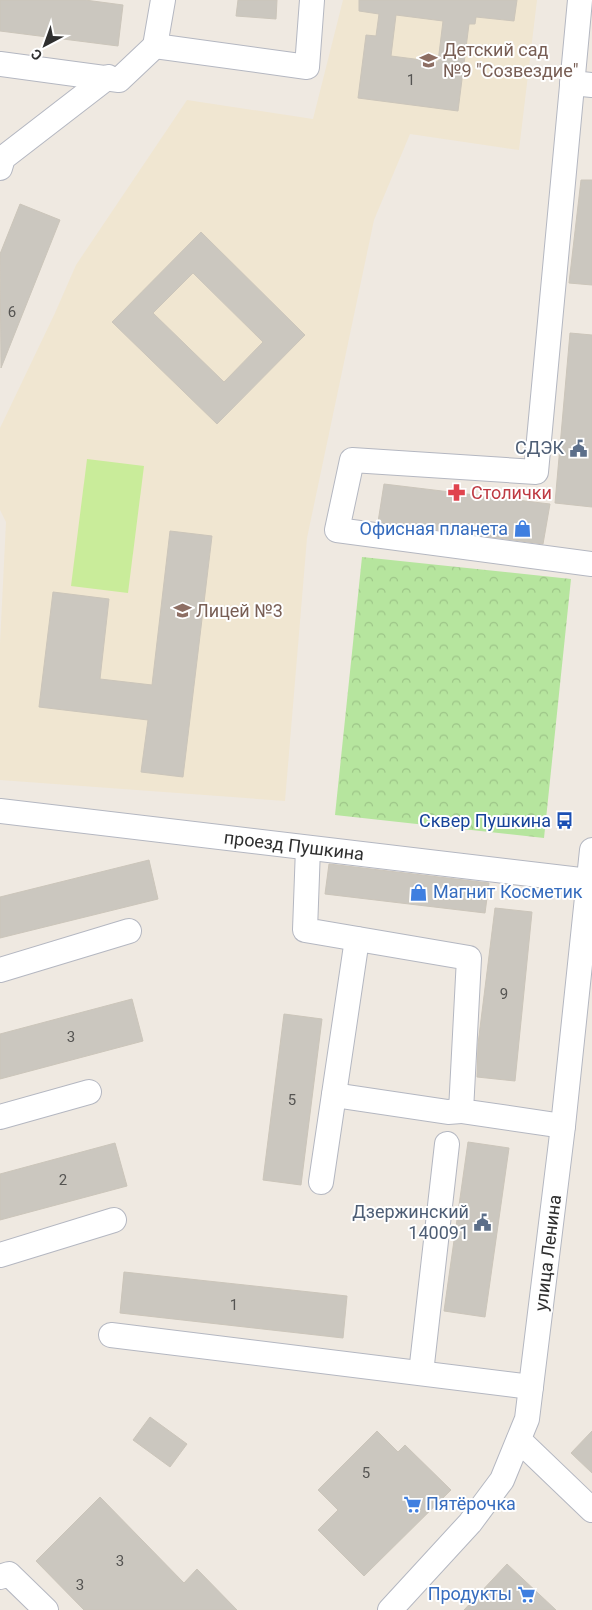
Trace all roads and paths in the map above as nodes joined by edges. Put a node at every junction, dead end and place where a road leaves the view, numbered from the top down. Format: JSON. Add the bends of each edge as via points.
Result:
{"nodes":[{"id":1,"x":163,"y":0,"type":"edge"},
{"id":2,"x":312,"y":0,"type":"edge"},
{"id":3,"x":580,"y":0,"type":"edge"},
{"id":4,"x":154,"y":46,"type":"junction"},
{"id":5,"x":0,"y":64,"type":"edge"},
{"id":6,"x":108,"y":77,"type":"junction"},
{"id":7,"x":582,"y":84,"type":"edge"},
{"id":8,"x":1,"y":162,"type":"edge"},
{"id":9,"x":592,"y":564,"type":"edge"},
{"id":10,"x":0,"y":811,"type":"edge"},
{"id":11,"x":308,"y":848,"type":"junction"},
{"id":12,"x":592,"y":850,"type":"edge"},
{"id":13,"x":589,"y":881,"type":"junction"},
{"id":14,"x":128,"y":931,"type":"dead end"},
{"id":15,"x":357,"y":939,"type":"junction"},
{"id":16,"x":0,"y":970,"type":"edge"},
{"id":17,"x":89,"y":1092,"type":"dead end"},
{"id":18,"x":334,"y":1095,"type":"junction"},
{"id":19,"x":461,"y":1111,"type":"junction"},
{"id":20,"x":0,"y":1117,"type":"edge"},
{"id":21,"x":564,"y":1126,"type":"junction"},
{"id":22,"x":447,"y":1144,"type":"dead end"},
{"id":23,"x":321,"y":1182,"type":"dead end"},
{"id":24,"x":114,"y":1220,"type":"dead end"},
{"id":25,"x":0,"y":1255,"type":"edge"},
{"id":26,"x":111,"y":1335,"type":"dead end"},
{"id":27,"x":421,"y":1373,"type":"junction"},
{"id":28,"x":531,"y":1387,"type":"junction"},
{"id":29,"x":519,"y":1440,"type":"junction"},
{"id":30,"x":592,"y":1510,"type":"edge"},
{"id":31,"x":0,"y":1577,"type":"edge"},
{"id":32,"x":46,"y":1610,"type":"edge"},
{"id":33,"x":390,"y":1610,"type":"edge"}],
"edges":[{"from":1,"to":4,"type":"street"},
{"from":2,"to":4,"type":"street","via":[[307,67]]},
{"from":3,"to":7,"type":"street"},
{"from":4,"to":6,"type":"street","via":[[118,80]]},
{"from":5,"to":6,"type":"street"},
{"from":6,"to":8,"type":"street"},
{"from":7,"to":9,"type":"street","via":[[536,472],[352,460],[337,530]]},
{"from":10,"to":11,"type":"street","name":"проезд Пушкина"},
{"from":11,"to":13,"type":"street","name":"проезд Пушкина"},
{"from":11,"to":15,"type":"street","via":[[305,930]]},
{"from":12,"to":13,"type":"street","name":"улица Ленина"},
{"from":13,"to":21,"type":"street","name":"улица Ленина"},
{"from":14,"to":16,"type":"street"},
{"from":15,"to":18,"type":"street"},
{"from":15,"to":19,"type":"street","via":[[468,958]]},
{"from":17,"to":20,"type":"street"},
{"from":18,"to":19,"type":"street","via":[[448,1112]]},
{"from":18,"to":23,"type":"street"},
{"from":19,"to":21,"type":"street"},
{"from":21,"to":28,"type":"street","name":"улица Ленина"},
{"from":22,"to":27,"type":"street"},
{"from":24,"to":25,"type":"street"},
{"from":26,"to":27,"type":"street"},
{"from":27,"to":28,"type":"street"},
{"from":28,"to":29,"type":"street","name":"улица Ленина","via":[[527,1418]]},
{"from":29,"to":30,"type":"street"},
{"from":29,"to":33,"type":"street","name":"улица Ленина","via":[[497,1488],[470,1523]]},
{"from":31,"to":32,"type":"street","via":[[9,1574]]}]}
